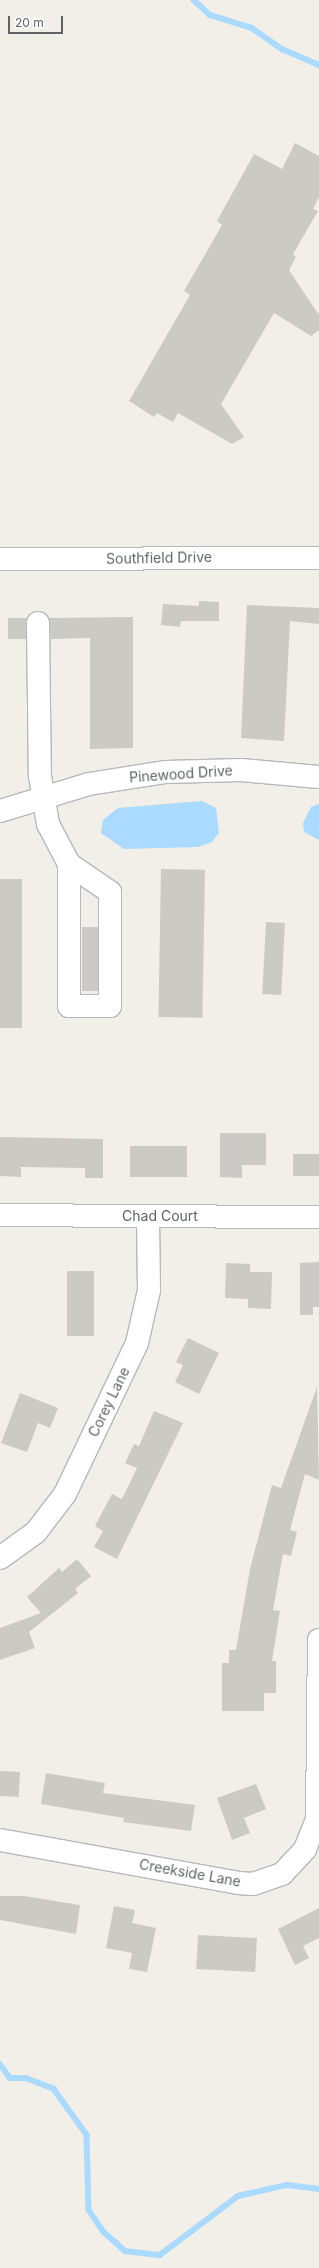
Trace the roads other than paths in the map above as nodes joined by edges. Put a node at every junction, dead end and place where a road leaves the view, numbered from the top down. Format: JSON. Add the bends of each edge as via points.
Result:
{"nodes":[{"id":1,"x":319,"y":558,"type":"edge"},
{"id":2,"x":0,"y":559,"type":"edge"},
{"id":3,"x":38,"y":623,"type":"dead end"},
{"id":4,"x":319,"y":777,"type":"edge"},
{"id":5,"x":44,"y":796,"type":"junction"},
{"id":6,"x":0,"y":811,"type":"edge"},
{"id":7,"x":69,"y":864,"type":"junction"},
{"id":8,"x":0,"y":1215,"type":"edge"},
{"id":9,"x":148,"y":1216,"type":"junction"},
{"id":10,"x":319,"y":1217,"type":"edge"},
{"id":11,"x":0,"y":1558,"type":"edge"},
{"id":12,"x":319,"y":1640,"type":"edge"},
{"id":13,"x":318,"y":1692,"type":"edge"},
{"id":14,"x":0,"y":1840,"type":"edge"}],
"edges":[{"from":1,"to":2,"type":"street","name":"Southfield Drive"},
{"from":3,"to":5,"type":"street","via":[[40,776]]},
{"from":4,"to":5,"type":"street","name":"Pinewood Drive","via":[[240,770],[166,772],[112,780]]},
{"from":5,"to":6,"type":"street","name":"Pinewood Drive"},
{"from":5,"to":7,"type":"street","via":[[48,824]]},
{"from":7,"to":7,"type":"street","via":[[69,1006],[110,1006],[110,892]]},
{"from":8,"to":9,"type":"street","name":"Chad Court"},
{"from":9,"to":10,"type":"street","name":"Chad Court"},
{"from":9,"to":11,"type":"street","name":"Corey Lane","via":[[149,1290],[137,1343],[65,1494],[36,1532]]},
{"from":12,"to":13,"type":"street","name":"Creekside Lane"},
{"from":13,"to":14,"type":"street","name":"Creekside Lane","via":[[317,1820],[312,1836],[298,1858],[282,1874],[267,1880],[238,1883]]}]}
